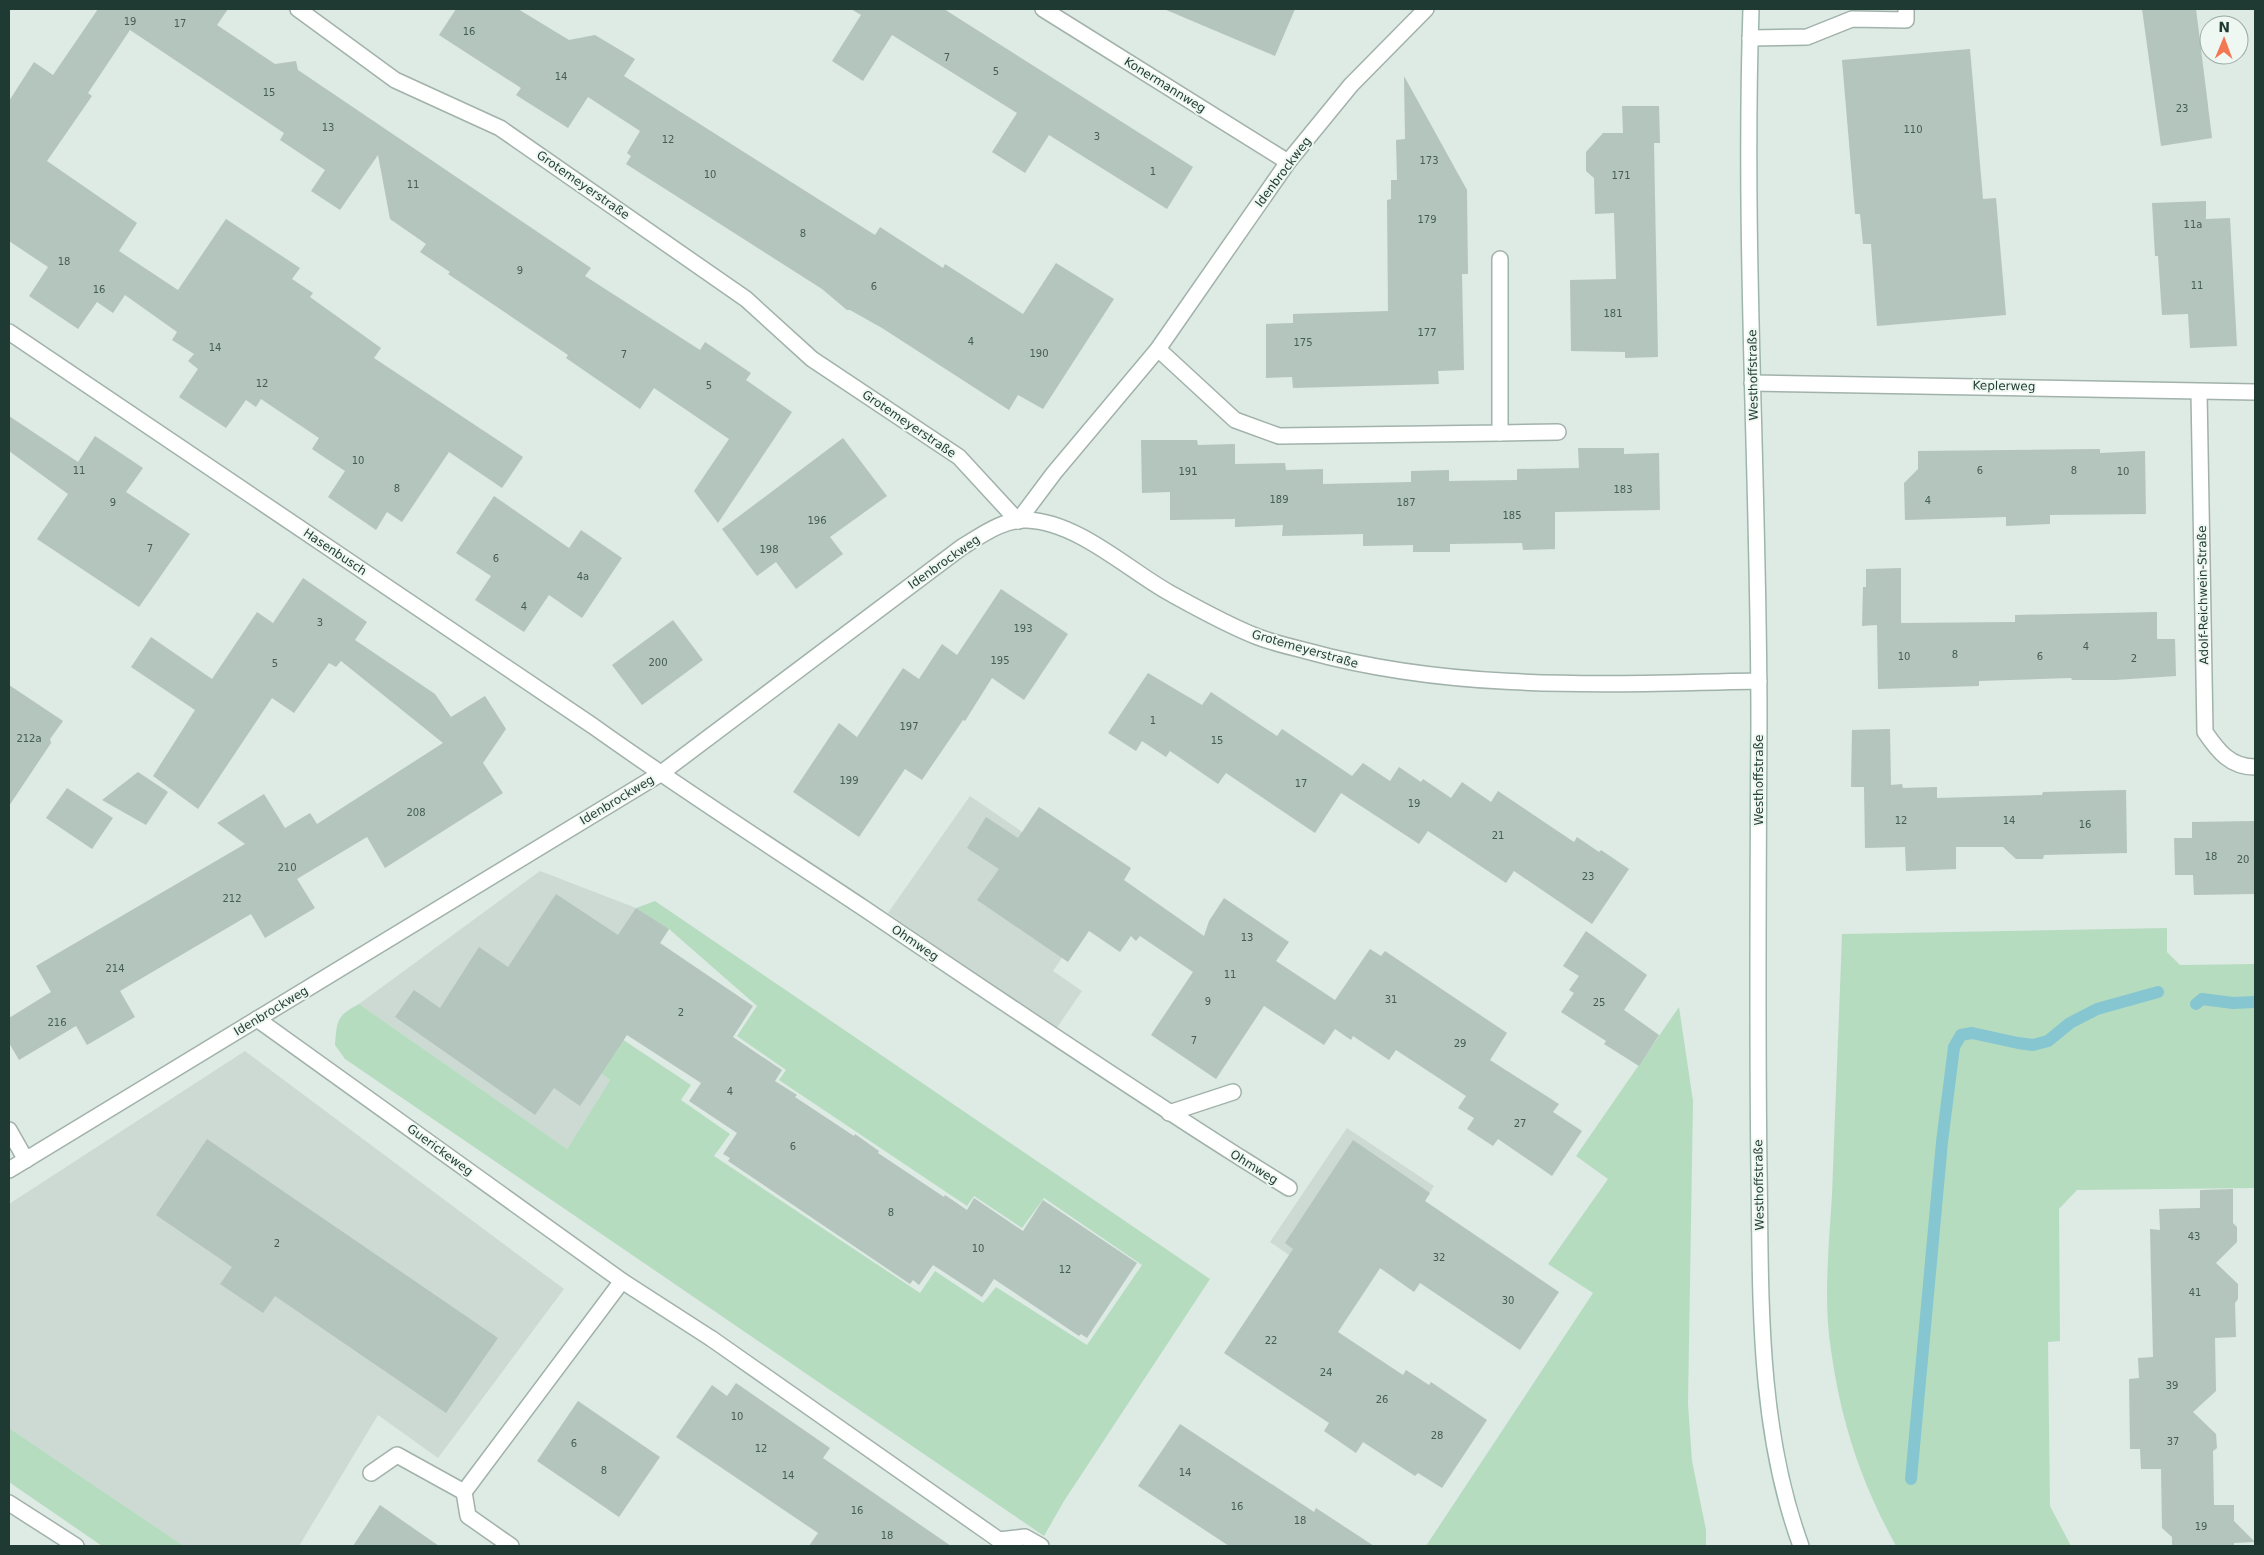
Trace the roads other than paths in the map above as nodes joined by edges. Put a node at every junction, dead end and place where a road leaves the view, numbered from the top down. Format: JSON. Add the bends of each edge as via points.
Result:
{"nodes":[{"id":1,"x":298,"y":9,"type":"edge"},
{"id":2,"x":1043,"y":9,"type":"edge"},
{"id":3,"x":1426,"y":9,"type":"edge"},
{"id":4,"x":1752,"y":9,"type":"edge"},
{"id":5,"x":1906,"y":9,"type":"edge"},
{"id":6,"x":1750,"y":38,"type":"junction"},
{"id":7,"x":1288,"y":162,"type":"junction"},
{"id":8,"x":1500,"y":259,"type":"dead end"},
{"id":9,"x":9,"y":332,"type":"edge"},
{"id":10,"x":1158,"y":349,"type":"junction"},
{"id":11,"x":1752,"y":382,"type":"junction"},
{"id":12,"x":2199,"y":392,"type":"junction"},
{"id":13,"x":2255,"y":392,"type":"edge"},
{"id":14,"x":1558,"y":432,"type":"dead end"},
{"id":15,"x":1500,"y":433,"type":"junction"},
{"id":16,"x":1018,"y":521,"type":"junction"},
{"id":17,"x":1759,"y":681,"type":"junction"},
{"id":18,"x":2255,"y":767,"type":"edge"},
{"id":19,"x":660,"y":774,"type":"junction"},
{"id":20,"x":257,"y":1019,"type":"junction"},
{"id":21,"x":1233,"y":1092,"type":"dead end"},
{"id":22,"x":1169,"y":1113,"type":"junction"},
{"id":23,"x":9,"y":1130,"type":"edge"},
{"id":24,"x":26,"y":1160,"type":"junction"},
{"id":25,"x":9,"y":1170,"type":"edge"},
{"id":26,"x":1289,"y":1188,"type":"dead end"},
{"id":27,"x":622,"y":1281,"type":"junction"},
{"id":28,"x":371,"y":1473,"type":"dead end"},
{"id":29,"x":464,"y":1492,"type":"junction"},
{"id":30,"x":9,"y":1503,"type":"edge"},
{"id":31,"x":996,"y":1543,"type":"edge"},
{"id":32,"x":76,"y":1546,"type":"edge"},
{"id":33,"x":511,"y":1546,"type":"edge"},
{"id":34,"x":1041,"y":1546,"type":"edge"},
{"id":35,"x":1801,"y":1546,"type":"edge"}],
"edges":[{"from":1,"to":16,"type":"street","name":"Grotemeyerstraße","via":[[395,80],[500,128],[746,299],[812,359],[959,457]]},
{"from":2,"to":7,"type":"street","name":"Konermannweg"},
{"from":3,"to":7,"type":"street","name":"Idenbrockweg","via":[[1351,85]]},
{"from":4,"to":6,"type":"street","name":"Westhoffstraße"},
{"from":5,"to":6,"type":"street","via":[[1906,20],[1852,20],[1807,37]]},
{"from":6,"to":11,"type":"street","name":"Westhoffstraße"},
{"from":7,"to":10,"type":"street","name":"Idenbrockweg"},
{"from":8,"to":15,"type":"street"},
{"from":9,"to":19,"type":"street","name":"Hasenbusch"},
{"from":10,"to":15,"type":"street","via":[[1235,420],[1279,436]]},
{"from":10,"to":16,"type":"street","name":"Idenbrockweg"},
{"from":11,"to":12,"type":"street","name":"Keplerweg"},
{"from":11,"to":17,"type":"street","name":"Westhoffstraße"},
{"from":12,"to":13,"type":"street","name":"Keplerweg"},
{"from":12,"to":18,"type":"street","name":"Adolf-Reichwein-Straße","via":[[2205,732],[2220,754],[2246,767]]},
{"from":14,"to":15,"type":"street"},
{"from":16,"to":17,"type":"street","name":"Grotemeyerstraße","via":[[1044,523],[1068,531],[1168,592],[1260,638],[1369,667],[1502,682]]},
{"from":16,"to":19,"type":"street","name":"Idenbrockweg","via":[[995,527],[962,547]]},
{"from":17,"to":35,"type":"street","name":"Westhoffstraße","via":[[1761,1307],[1773,1443]]},
{"from":19,"to":20,"type":"street","name":"Idenbrockweg"},
{"from":19,"to":22,"type":"street","name":"Ohmweg"},
{"from":20,"to":24,"type":"street","name":"Idenbrockweg"},
{"from":20,"to":27,"type":"street","name":"Guerickeweg"},
{"from":21,"to":22,"type":"street"},
{"from":22,"to":26,"type":"street","name":"Ohmweg"},
{"from":23,"to":24,"type":"street"},
{"from":24,"to":25,"type":"street","name":"Idenbrockweg"},
{"from":27,"to":29,"type":"street"},
{"from":27,"to":31,"type":"street","name":"Guerickeweg","via":[[712,1339]]},
{"from":28,"to":29,"type":"street","via":[[396,1455]]},
{"from":29,"to":33,"type":"street","via":[[468,1516]]},
{"from":30,"to":32,"type":"street"},
{"from":31,"to":34,"type":"street","via":[[1025,1537]]}]}
